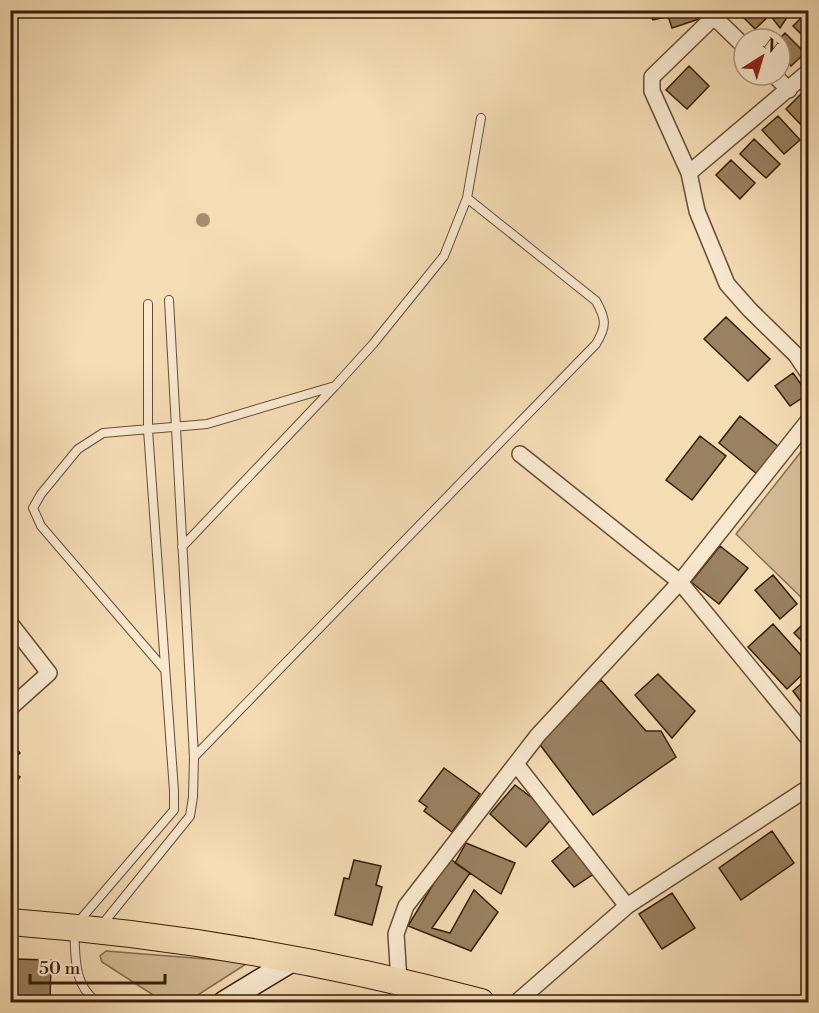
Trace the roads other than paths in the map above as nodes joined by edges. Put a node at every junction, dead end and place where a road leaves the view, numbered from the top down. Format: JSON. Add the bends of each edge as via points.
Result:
{"nodes":[{"id":1,"x":716,"y":13,"type":"edge"},
{"id":2,"x":732,"y":32,"type":"edge"},
{"id":3,"x":808,"y":72,"type":"edge"},
{"id":4,"x":786,"y":87,"type":"edge"},
{"id":5,"x":789,"y":90,"type":"junction"},
{"id":6,"x":481,"y":118,"type":"dead end"},
{"id":7,"x":689,"y":173,"type":"junction"},
{"id":8,"x":467,"y":198,"type":"junction"},
{"id":9,"x":169,"y":300,"type":"dead end"},
{"id":10,"x":148,"y":304,"type":"dead end"},
{"id":11,"x":808,"y":373,"type":"edge"},
{"id":12,"x":336,"y":386,"type":"junction"},
{"id":13,"x":808,"y":421,"type":"edge"},
{"id":14,"x":176,"y":427,"type":"junction"},
{"id":15,"x":148,"y":430,"type":"junction"},
{"id":16,"x":520,"y":454,"type":"dead end"},
{"id":17,"x":182,"y":547,"type":"junction"},
{"id":18,"x":680,"y":582,"type":"junction"},
{"id":19,"x":10,"y":623,"type":"edge"},
{"id":20,"x":165,"y":670,"type":"junction"},
{"id":21,"x":10,"y":708,"type":"edge"},
{"id":22,"x":808,"y":738,"type":"edge"},
{"id":23,"x":194,"y":757,"type":"junction"},
{"id":24,"x":516,"y":764,"type":"junction"},
{"id":25,"x":808,"y":788,"type":"edge"},
{"id":26,"x":627,"y":906,"type":"junction"},
{"id":27,"x":10,"y":921,"type":"edge"},
{"id":28,"x":74,"y":927,"type":"junction"},
{"id":29,"x":99,"y":929,"type":"junction"},
{"id":30,"x":295,"y":959,"type":"junction"},
{"id":31,"x":399,"y":981,"type":"junction"},
{"id":32,"x":97,"y":1002,"type":"edge"},
{"id":33,"x":224,"y":1002,"type":"edge"},
{"id":34,"x":415,"y":1002,"type":"edge"},
{"id":35,"x":481,"y":1002,"type":"edge"},
{"id":36,"x":517,"y":1002,"type":"edge"}],
"edges":[{"from":1,"to":2,"type":"street"},
{"from":1,"to":7,"type":"street","via":[[652,77],[652,91]]},
{"from":3,"to":5,"type":"street"},
{"from":4,"to":5,"type":"street"},
{"from":5,"to":7,"type":"street"},
{"from":6,"to":8,"type":"lane"},
{"from":7,"to":11,"type":"street","via":[[697,211],[728,284],[796,355]]},
{"from":8,"to":12,"type":"lane","via":[[444,255]]},
{"from":8,"to":23,"type":"lane","via":[[596,301],[604,315],[604,331],[596,344]]},
{"from":9,"to":14,"type":"lane"},
{"from":10,"to":15,"type":"lane"},
{"from":12,"to":14,"type":"lane","via":[[207,424]]},
{"from":12,"to":17,"type":"lane"},
{"from":13,"to":18,"type":"street"},
{"from":14,"to":15,"type":"lane"},
{"from":14,"to":17,"type":"lane"},
{"from":15,"to":20,"type":"lane"},
{"from":15,"to":20,"type":"lane","via":[[103,433],[78,449],[33,508],[41,526]]},
{"from":16,"to":18,"type":"street"},
{"from":17,"to":23,"type":"lane"},
{"from":18,"to":22,"type":"street"},
{"from":18,"to":24,"type":"street","via":[[538,735]]},
{"from":19,"to":21,"type":"street","via":[[49,674]]},
{"from":20,"to":28,"type":"lane","via":[[174,810]]},
{"from":23,"to":29,"type":"lane","via":[[190,816]]},
{"from":24,"to":26,"type":"street"},
{"from":24,"to":31,"type":"street","via":[[405,906],[396,934]]},
{"from":25,"to":26,"type":"street"},
{"from":26,"to":36,"type":"street"},
{"from":27,"to":28,"type":"highway"},
{"from":28,"to":29,"type":"highway"},
{"from":28,"to":32,"type":"lane","via":[[77,975]]},
{"from":29,"to":30,"type":"highway"},
{"from":30,"to":31,"type":"highway"},
{"from":30,"to":33,"type":"street"},
{"from":31,"to":34,"type":"street"},
{"from":31,"to":35,"type":"highway"}]}
